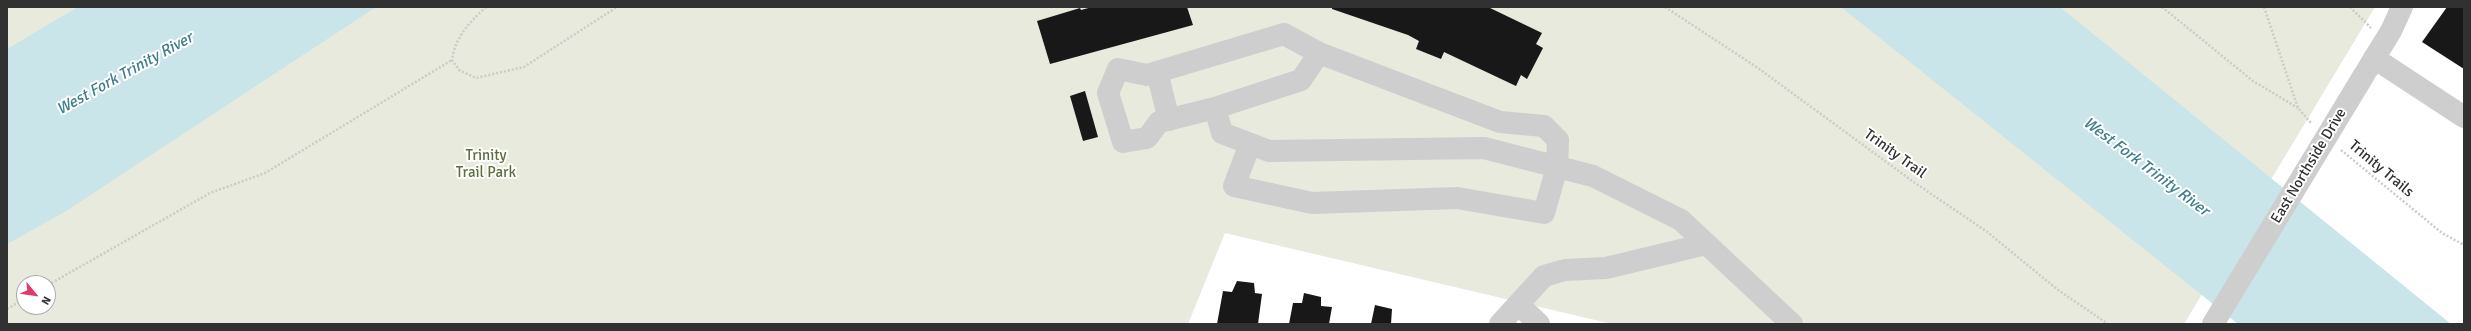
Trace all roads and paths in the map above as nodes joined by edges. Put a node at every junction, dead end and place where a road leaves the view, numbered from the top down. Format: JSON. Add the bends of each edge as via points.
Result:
{"nodes":[{"id":1,"x":486,"y":7,"type":"edge"},
{"id":2,"x":617,"y":7,"type":"edge"},
{"id":3,"x":1665,"y":7,"type":"edge"},
{"id":4,"x":2162,"y":7,"type":"edge"},
{"id":5,"x":2264,"y":7,"type":"edge"},
{"id":6,"x":2350,"y":7,"type":"edge"},
{"id":7,"x":2402,"y":7,"type":"edge"},
{"id":8,"x":1318,"y":54,"type":"junction"},
{"id":9,"x":2374,"y":58,"type":"junction"},
{"id":10,"x":452,"y":60,"type":"junction"},
{"id":11,"x":1157,"y":72,"type":"junction"},
{"id":12,"x":1215,"y":108,"type":"junction"},
{"id":13,"x":2298,"y":108,"type":"junction"},
{"id":14,"x":2464,"y":117,"type":"edge"},
{"id":15,"x":1169,"y":120,"type":"junction"},
{"id":16,"x":2318,"y":129,"type":"dead end"},
{"id":17,"x":1250,"y":144,"type":"junction"},
{"id":18,"x":2340,"y":149,"type":"dead end"},
{"id":19,"x":1557,"y":167,"type":"junction"},
{"id":20,"x":1706,"y":244,"type":"junction"},
{"id":21,"x":2464,"y":245,"type":"edge"},
{"id":22,"x":56,"y":280,"type":"edge"},
{"id":23,"x":16,"y":304,"type":"edge"},
{"id":24,"x":1518,"y":304,"type":"junction"},
{"id":25,"x":7,"y":309,"type":"edge"},
{"id":26,"x":1500,"y":324,"type":"edge"},
{"id":27,"x":1539,"y":324,"type":"edge"},
{"id":28,"x":1792,"y":324,"type":"edge"},
{"id":29,"x":2108,"y":324,"type":"edge"},
{"id":30,"x":2213,"y":324,"type":"edge"}],
"edges":[{"from":1,"to":10,"type":"path","via":[[465,28],[454,48]]},
{"from":2,"to":10,"type":"path","via":[[524,67],[476,78],[459,70]]},
{"from":3,"to":29,"type":"path","name":"Trinity Trail","via":[[1758,68],[1915,183],[1986,231],[2058,290]]},
{"from":4,"to":13,"type":"path","via":[[2253,81]]},
{"from":5,"to":13,"type":"path"},
{"from":6,"to":9,"type":"path"},
{"from":7,"to":9,"type":"street","name":"East Northside Drive"},
{"from":8,"to":11,"type":"street","via":[[1284,34]]},
{"from":8,"to":12,"type":"street","via":[[1301,80]]},
{"from":8,"to":19,"type":"street","via":[[1500,122],[1544,126],[1558,140]]},
{"from":9,"to":14,"type":"street"},
{"from":9,"to":30,"type":"street","name":"East Northside Drive","bridge":true},
{"from":10,"to":22,"type":"path","via":[[265,173],[210,193]]},
{"from":11,"to":15,"type":"street"},
{"from":11,"to":15,"type":"street","via":[[1147,75],[1118,69],[1108,93],[1123,142],[1147,138],[1159,122]]},
{"from":12,"to":15,"type":"street"},
{"from":12,"to":17,"type":"street","via":[[1222,133]]},
{"from":13,"to":16,"type":"path"},
{"from":17,"to":19,"type":"street","via":[[1269,151],[1484,148]]},
{"from":17,"to":19,"type":"street","via":[[1234,186],[1312,203],[1457,198],[1544,213]]},
{"from":18,"to":21,"type":"path","name":"Trinity Trails","via":[[2442,233]]},
{"from":19,"to":20,"type":"street","via":[[1593,176],[1681,220]]},
{"from":20,"to":24,"type":"street","via":[[1606,268],[1565,270],[1544,276]]},
{"from":20,"to":28,"type":"street"},
{"from":23,"to":25,"type":"path"},
{"from":24,"to":26,"type":"street"},
{"from":24,"to":27,"type":"street"}]}
